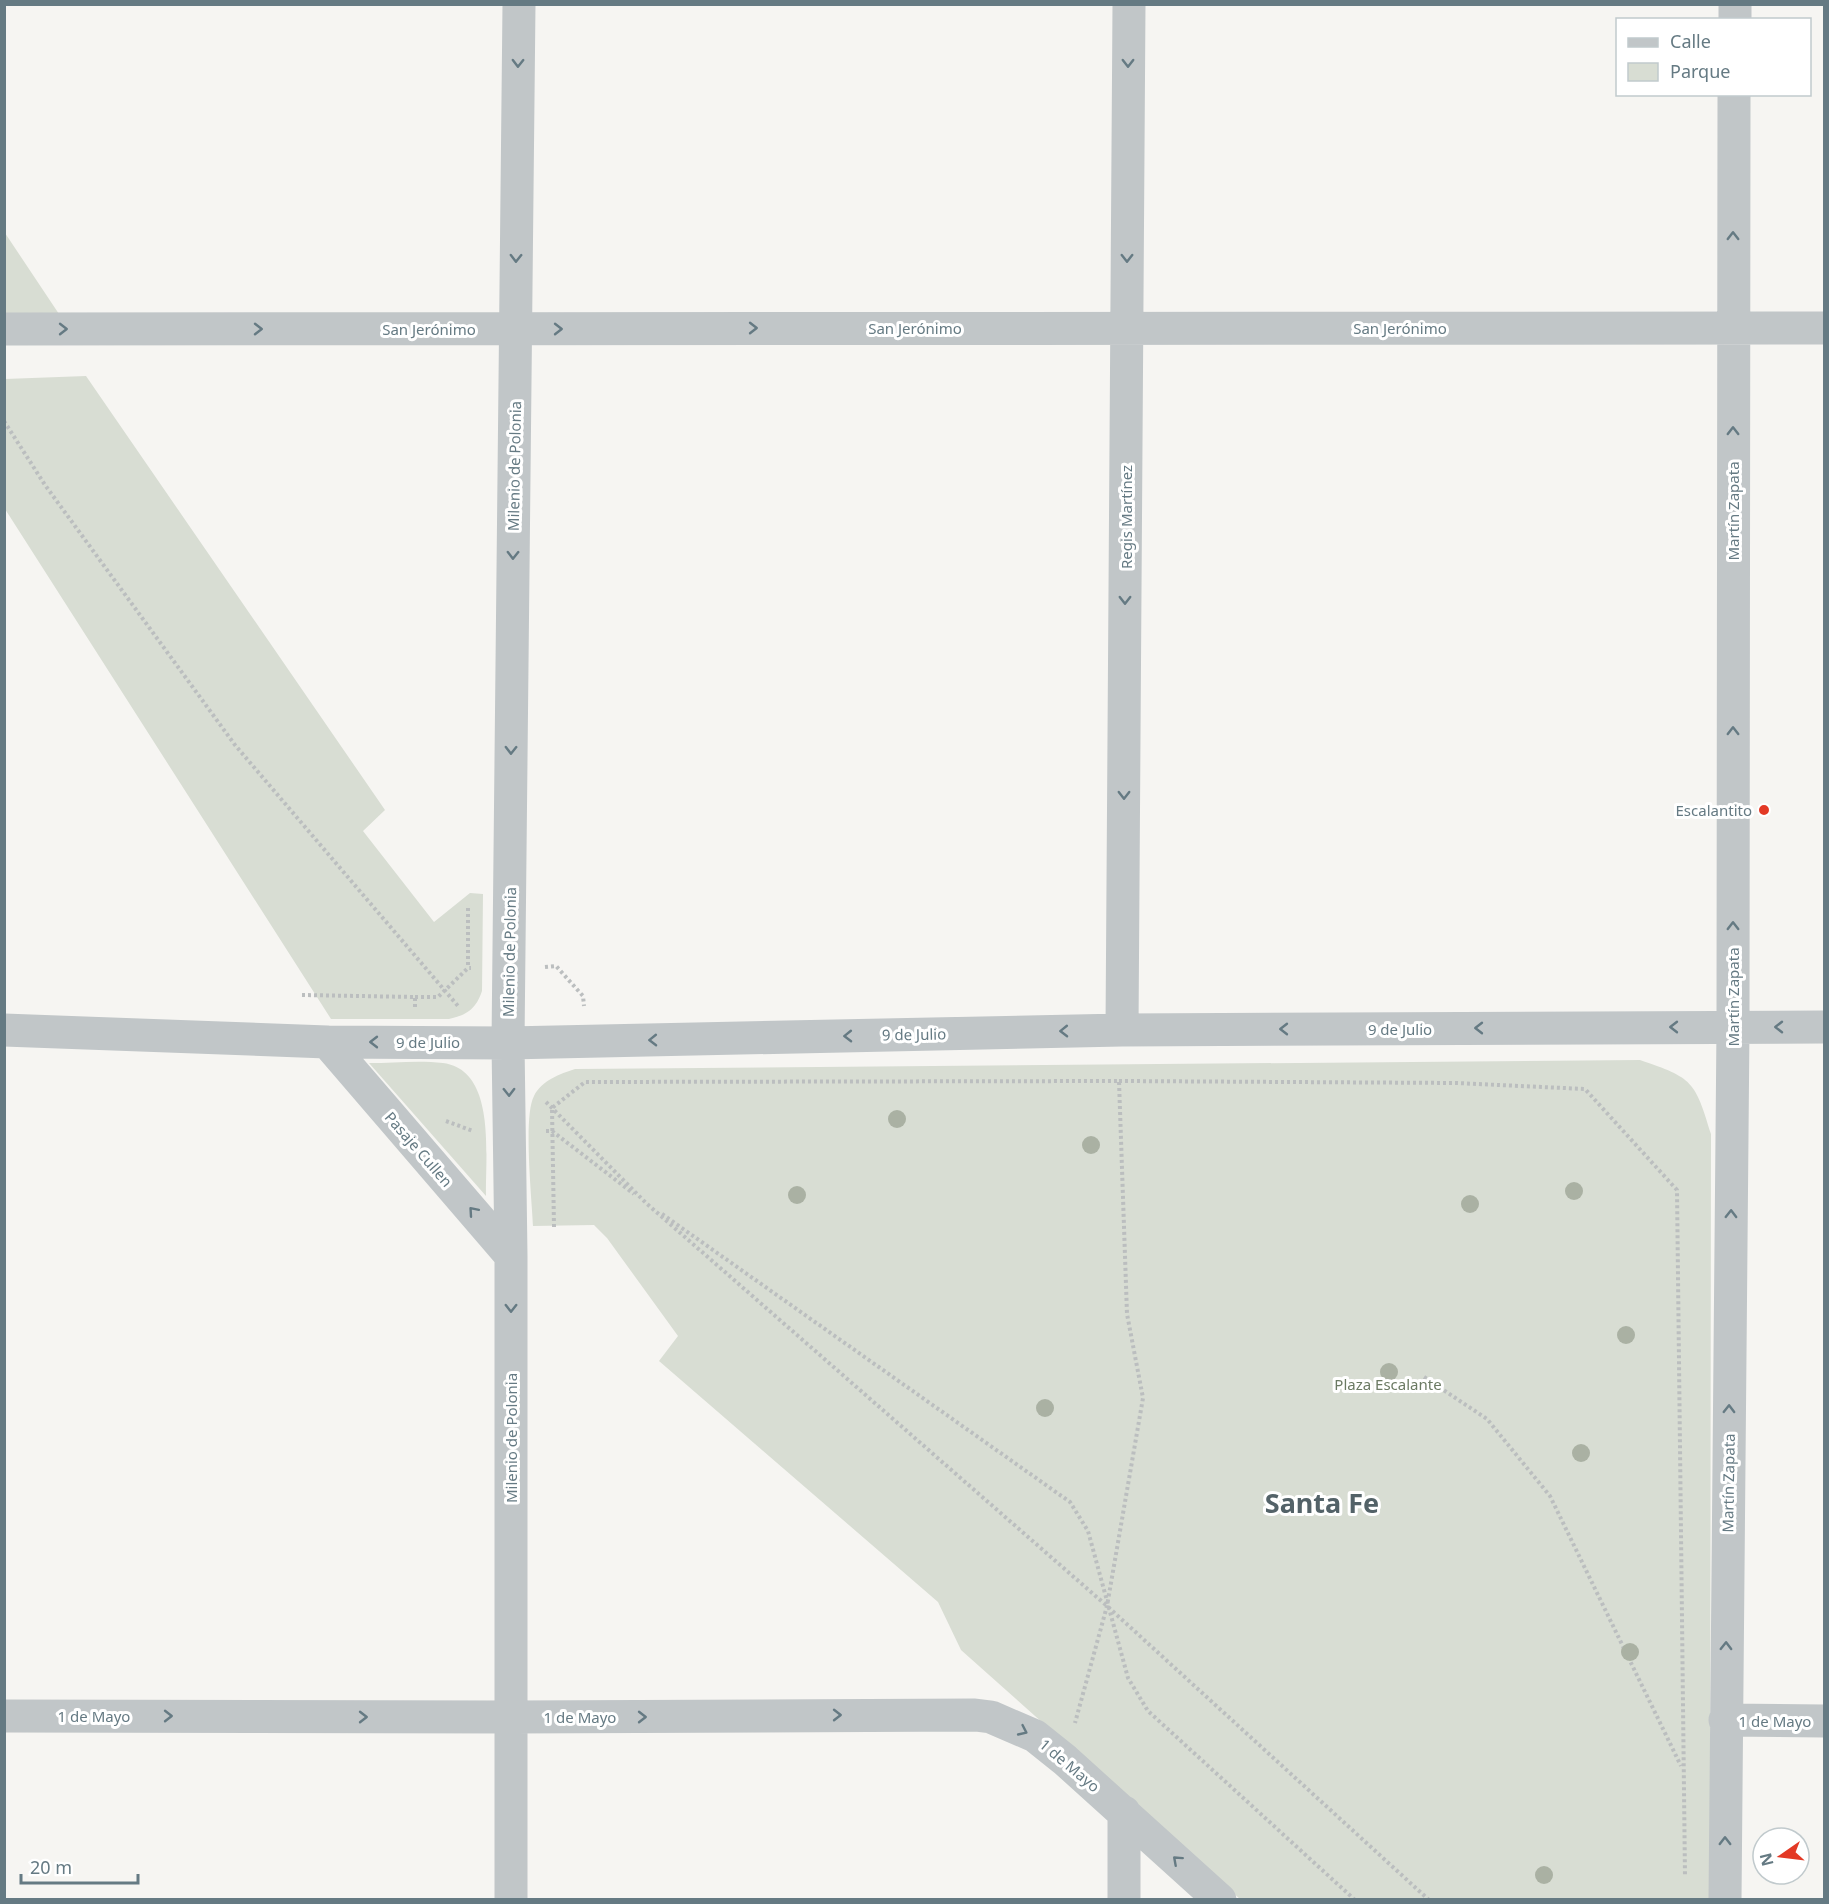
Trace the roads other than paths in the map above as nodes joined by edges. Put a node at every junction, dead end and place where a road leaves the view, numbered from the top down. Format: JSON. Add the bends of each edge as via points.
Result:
{"nodes":[{"id":1,"x":519,"y":4,"type":"edge"},
{"id":2,"x":1129,"y":4,"type":"edge"},
{"id":3,"x":1734,"y":96,"type":"edge"},
{"id":4,"x":1127,"y":328,"type":"junction"},
{"id":5,"x":1824,"y":328,"type":"edge"},
{"id":6,"x":4,"y":329,"type":"edge"},
{"id":7,"x":516,"y":329,"type":"junction"},
{"id":8,"x":1733,"y":329,"type":"junction"},
{"id":9,"x":1733,"y":1027,"type":"junction"},
{"id":10,"x":1824,"y":1027,"type":"edge"},
{"id":11,"x":4,"y":1029,"type":"edge"},
{"id":12,"x":1122,"y":1030,"type":"junction"},
{"id":13,"x":327,"y":1042,"type":"junction"},
{"id":14,"x":502,"y":1049,"type":"junction"},
{"id":15,"x":511,"y":1256,"type":"junction"},
{"id":16,"x":4,"y":1716,"type":"edge"},
{"id":17,"x":512,"y":1718,"type":"junction"},
{"id":18,"x":1725,"y":1720,"type":"junction"},
{"id":19,"x":1824,"y":1721,"type":"edge"},
{"id":20,"x":1124,"y":1812,"type":"junction"},
{"id":21,"x":511,"y":1899,"type":"edge"},
{"id":22,"x":1124,"y":1899,"type":"edge"},
{"id":23,"x":1220,"y":1899,"type":"edge"},
{"id":24,"x":1725,"y":1899,"type":"edge"}],
"edges":[{"from":1,"to":7,"type":"street","name":"Milenio de Polonia","one_way":true},
{"from":2,"to":4,"type":"street","name":"Regis Martínez","one_way":true},
{"from":8,"to":3,"type":"street","name":"Martín Zapata","one_way":true},
{"from":7,"to":4,"type":"street","name":"San Jerónimo","one_way":true},
{"from":4,"to":8,"type":"street","name":"San Jerónimo"},
{"from":4,"to":12,"type":"street","name":"Regis Martínez","one_way":true},
{"from":5,"to":8,"type":"street","name":"San Jerónimo"},
{"from":6,"to":7,"type":"street","name":"San Jerónimo","one_way":true},
{"from":7,"to":14,"type":"street","name":"Milenio de Polonia","one_way":true},
{"from":9,"to":8,"type":"street","name":"Martín Zapata","one_way":true},
{"from":10,"to":9,"type":"street","name":"9 de Julio","one_way":true},
{"from":9,"to":12,"type":"street","name":"9 de Julio","one_way":true},
{"from":18,"to":9,"type":"street","name":"Martín Zapata","one_way":true},
{"from":11,"to":13,"type":"street","name":"9 de Julio"},
{"from":12,"to":14,"type":"street","name":"9 de Julio","one_way":true},
{"from":14,"to":13,"type":"street","name":"9 de Julio","one_way":true,"via":[[414,1042]]},
{"from":15,"to":13,"type":"street","name":"Pasaje Cullen","one_way":true},
{"from":14,"to":15,"type":"street","name":"Milenio de Polonia","one_way":true,"via":[[510,1132]]},
{"from":15,"to":17,"type":"street","name":"Milenio de Polonia","one_way":true},
{"from":16,"to":17,"type":"street","name":"1 de Mayo","one_way":true},
{"from":17,"to":20,"type":"street","name":"1 de Mayo","one_way":true,"via":[[991,1717],[1035,1736]]},
{"from":17,"to":21,"type":"street","name":"Milenio de Polonia"},
{"from":18,"to":19,"type":"street","name":"1 de Mayo"},
{"from":24,"to":18,"type":"street","name":"Martín Zapata","one_way":true},
{"from":20,"to":22,"type":"street"},
{"from":23,"to":20,"type":"street","one_way":true}]}
